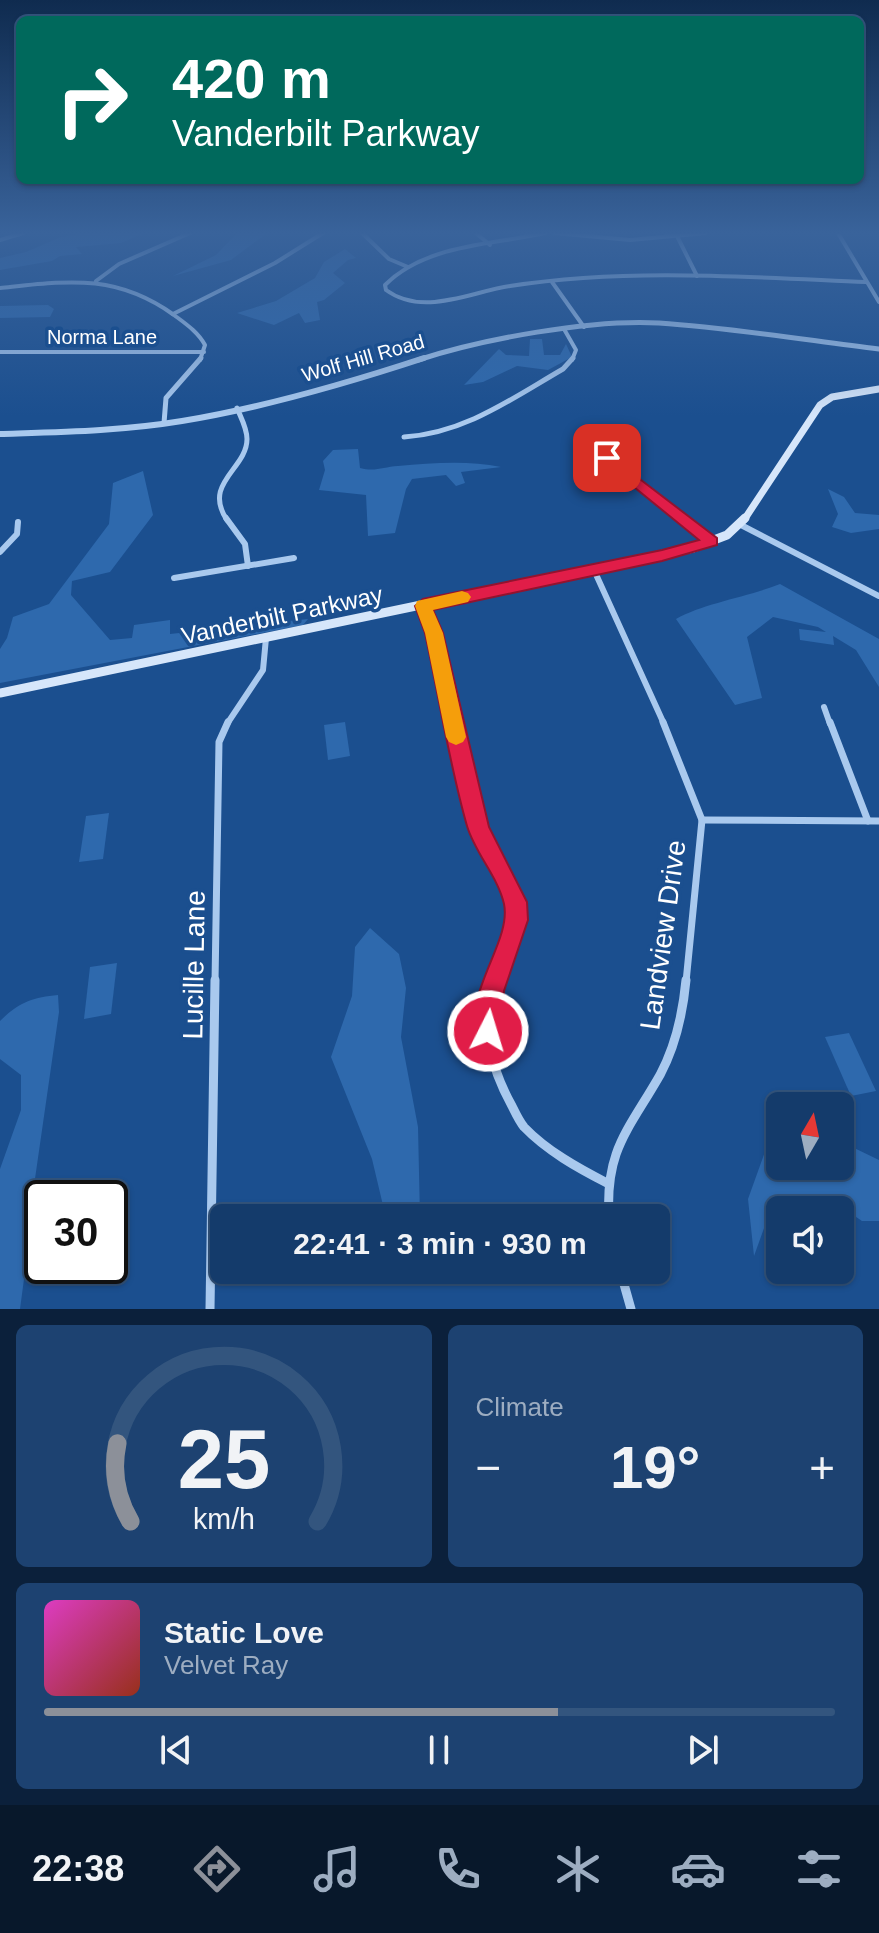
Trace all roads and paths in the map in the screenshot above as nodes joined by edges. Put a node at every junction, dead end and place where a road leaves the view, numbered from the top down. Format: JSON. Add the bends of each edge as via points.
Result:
{"nodes":[{"id":1,"x":142,"y":294,"type":"edge"},
{"id":2,"x":213,"y":294,"type":"edge"},
{"id":3,"x":391,"y":294,"type":"edge"},
{"id":4,"x":464,"y":294,"type":"edge"},
{"id":5,"x":561,"y":294,"type":"edge"},
{"id":6,"x":173,"y":314,"type":"junction"},
{"id":7,"x":584,"y":327,"type":"junction"},
{"id":8,"x":564,"y":329,"type":"junction"},
{"id":9,"x":879,"y":349,"type":"edge"},
{"id":10,"x":0,"y":352,"type":"edge"},
{"id":11,"x":204,"y":352,"type":"junction"},
{"id":12,"x":879,"y":389,"type":"edge"},
{"id":13,"x":237,"y":408,"type":"junction"},
{"id":14,"x":164,"y":423,"type":"junction"},
{"id":15,"x":0,"y":434,"type":"edge"},
{"id":16,"x":404,"y":437,"type":"dead end"},
{"id":17,"x":606,"y":452,"type":"dead end"},
{"id":18,"x":18,"y":522,"type":"dead end"},
{"id":19,"x":741,"y":525,"type":"junction"},
{"id":20,"x":712,"y":542,"type":"junction"},
{"id":21,"x":0,"y":552,"type":"edge"},
{"id":22,"x":294,"y":558,"type":"dead end"},
{"id":23,"x":248,"y":566,"type":"junction"},
{"id":24,"x":594,"y":570,"type":"junction"},
{"id":25,"x":174,"y":578,"type":"dead end"},
{"id":26,"x":879,"y":596,"type":"edge"},
{"id":27,"x":423,"y":606,"type":"junction"},
{"id":28,"x":266,"y":638,"type":"junction"},
{"id":29,"x":0,"y":693,"type":"edge"},
{"id":30,"x":824,"y":707,"type":"dead end"},
{"id":31,"x":702,"y":820,"type":"junction"},
{"id":32,"x":868,"y":821,"type":"junction"},
{"id":33,"x":879,"y":821,"type":"edge"},
{"id":34,"x":607,"y":1183,"type":"junction"},
{"id":35,"x":608,"y":1204,"type":"edge"},
{"id":36,"x":624,"y":1284,"type":"edge"},
{"id":37,"x":210,"y":1309,"type":"edge"},
{"id":38,"x":631,"y":1309,"type":"edge"}],
"edges":[{"from":1,"to":6,"type":"street"},
{"from":2,"to":6,"type":"street"},
{"from":3,"to":4,"type":"street","via":[[418,302]]},
{"from":5,"to":7,"type":"street"},
{"from":6,"to":11,"type":"street","via":[[204,340]]},
{"from":7,"to":8,"type":"street","name":"Wolf Hill Road"},
{"from":7,"to":9,"type":"street","name":"Wolf Hill Road","via":[[657,323]]},
{"from":8,"to":13,"type":"street","name":"Wolf Hill Road","via":[[460,346],[358,380]]},
{"from":8,"to":16,"type":"street","via":[[576,350],[563,369],[460,428]]},
{"from":10,"to":11,"type":"street","name":"Norma Lane"},
{"from":11,"to":14,"type":"street","via":[[196,368],[166,395]]},
{"from":12,"to":19,"type":"main road","name":"Vanderbilt Parkway","via":[[832,397],[820,405]]},
{"from":13,"to":14,"type":"street","name":"Wolf Hill Road"},
{"from":13,"to":23,"type":"street","via":[[249,442],[223,485],[221,508],[245,543]]},
{"from":14,"to":15,"type":"street","name":"Wolf Hill Road"},
{"from":17,"to":20,"type":"street","via":[[608,461]]},
{"from":18,"to":21,"type":"street","via":[[17,534]]},
{"from":19,"to":20,"type":"main road","name":"Vanderbilt Parkway"},
{"from":19,"to":26,"type":"street"},
{"from":20,"to":24,"type":"main road","name":"Vanderbilt Parkway"},
{"from":22,"to":23,"type":"street"},
{"from":23,"to":25,"type":"street"},
{"from":24,"to":27,"type":"main road","name":"Vanderbilt Parkway"},
{"from":24,"to":31,"type":"street","name":"Landview Drive"},
{"from":27,"to":28,"type":"main road","name":"Vanderbilt Parkway"},
{"from":27,"to":34,"type":"street","via":[[434,633],[478,828],[515,902],[516,920],[488,1015],[495,1076],[523,1126],[574,1166]]},
{"from":28,"to":29,"type":"main road","name":"Vanderbilt Parkway"},
{"from":28,"to":37,"type":"street","name":"Lucille Lane","via":[[264,674],[231,712],[219,742]]},
{"from":30,"to":32,"type":"street"},
{"from":31,"to":32,"type":"street"},
{"from":31,"to":34,"type":"street","name":"Landview Drive","via":[[676,1035],[661,1073],[625,1130]]},
{"from":32,"to":33,"type":"street"},
{"from":34,"to":35,"type":"street","name":"Landview Drive"},
{"from":36,"to":38,"type":"street"}]}
